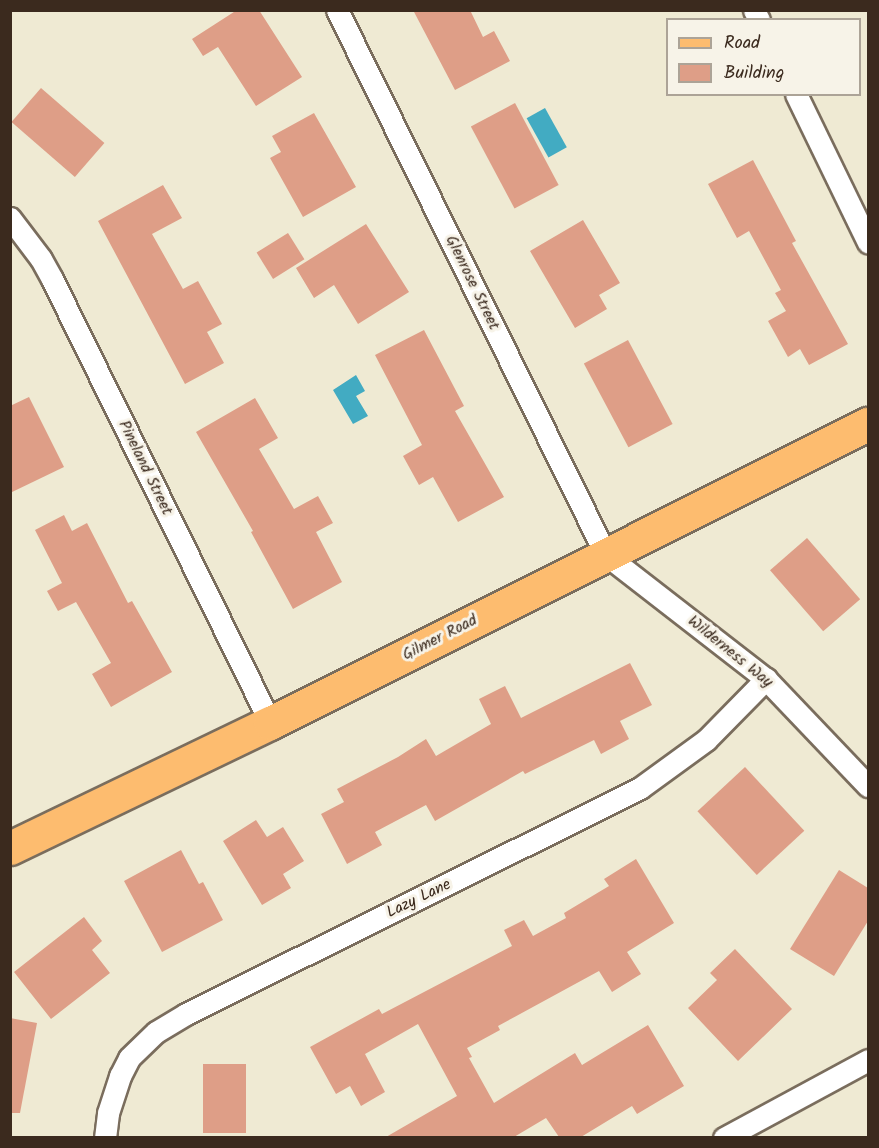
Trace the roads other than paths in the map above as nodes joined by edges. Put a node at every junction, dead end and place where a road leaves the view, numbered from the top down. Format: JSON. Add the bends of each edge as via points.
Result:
{"nodes":[{"id":1,"x":337,"y":10,"type":"edge"},
{"id":2,"x":797,"y":96,"type":"edge"},
{"id":3,"x":10,"y":218,"type":"edge"},
{"id":4,"x":868,"y":242,"type":"edge"},
{"id":5,"x":868,"y":424,"type":"edge"},
{"id":6,"x":606,"y":555,"type":"junction"},
{"id":7,"x":766,"y":678,"type":"junction"},
{"id":8,"x":270,"y":723,"type":"junction"},
{"id":9,"x":868,"y":786,"type":"edge"},
{"id":10,"x":10,"y":848,"type":"edge"},
{"id":11,"x":868,"y":1060,"type":"edge"},
{"id":12,"x":105,"y":1137,"type":"edge"},
{"id":13,"x":724,"y":1137,"type":"edge"}],
"edges":[{"from":1,"to":6,"type":"street","name":"Glenrose Street"},
{"from":2,"to":4,"type":"street"},
{"from":3,"to":8,"type":"street","name":"Pineland Street","via":[[52,279]]},
{"from":5,"to":6,"type":"main road","name":"Gilmer Road"},
{"from":6,"to":7,"type":"street","name":"Wilderness Way"},
{"from":6,"to":8,"type":"main road","name":"Gilmer Road"},
{"from":7,"to":9,"type":"street","name":"Wilderness Way"},
{"from":7,"to":12,"type":"street","name":"Lazy Lane","via":[[706,740],[640,788],[156,1032],[129,1058],[120,1076]]},
{"from":8,"to":10,"type":"main road","name":"Gilmer Road"},
{"from":11,"to":13,"type":"street"}]}
